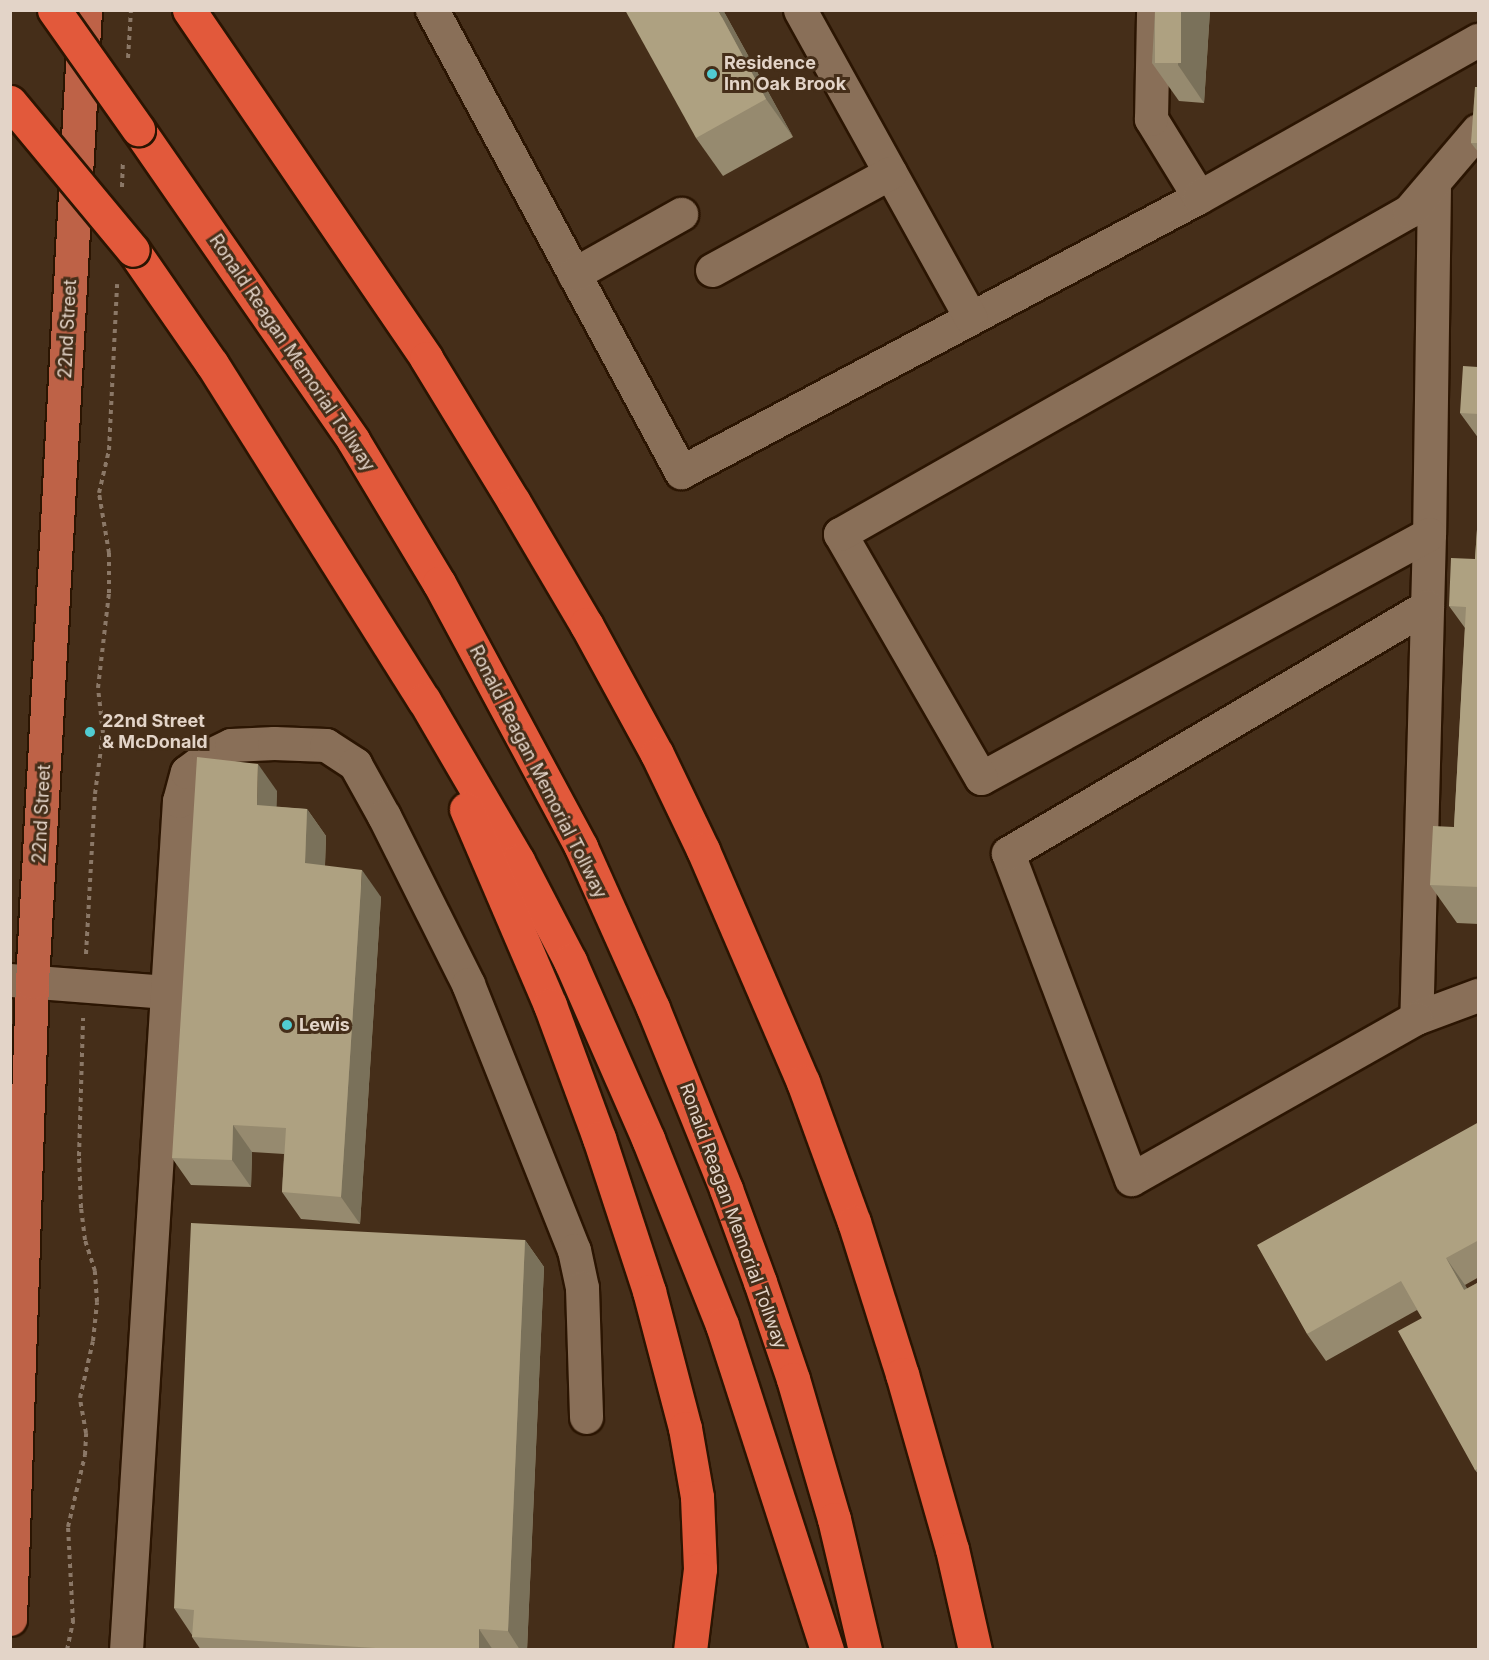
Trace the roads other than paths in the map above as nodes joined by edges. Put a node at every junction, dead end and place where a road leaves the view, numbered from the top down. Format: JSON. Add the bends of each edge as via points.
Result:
{"nodes":[{"id":1,"x":54,"y":10,"type":"edge"},
{"id":2,"x":85,"y":10,"type":"edge"},
{"id":3,"x":189,"y":10,"type":"edge"},
{"id":4,"x":432,"y":10,"type":"edge"},
{"id":5,"x":800,"y":10,"type":"edge"},
{"id":6,"x":1154,"y":10,"type":"edge"},
{"id":7,"x":1479,"y":40,"type":"edge"},
{"id":8,"x":10,"y":102,"type":"edge"},
{"id":9,"x":1479,"y":130,"type":"edge"},
{"id":10,"x":891,"y":173,"type":"junction"},
{"id":11,"x":1434,"y":184,"type":"junction"},
{"id":12,"x":1199,"y":197,"type":"junction"},
{"id":13,"x":681,"y":214,"type":"dead end"},
{"id":14,"x":712,"y":270,"type":"dead end"},
{"id":15,"x":574,"y":274,"type":"junction"},
{"id":16,"x":971,"y":318,"type":"junction"},
{"id":17,"x":1429,"y":534,"type":"junction"},
{"id":18,"x":328,"y":550,"type":"junction"},
{"id":19,"x":1427,"y":606,"type":"junction"},
{"id":20,"x":21,"y":981,"type":"edge"},
{"id":21,"x":167,"y":992,"type":"junction"},
{"id":22,"x":1479,"y":995,"type":"edge"},
{"id":23,"x":1416,"y":1018,"type":"junction"},
{"id":24,"x":586,"y":1417,"type":"dead end"},
{"id":25,"x":10,"y":1619,"type":"edge"},
{"id":26,"x":126,"y":1650,"type":"edge"},
{"id":27,"x":690,"y":1650,"type":"edge"},
{"id":28,"x":827,"y":1650,"type":"edge"},
{"id":29,"x":866,"y":1650,"type":"edge"},
{"id":30,"x":975,"y":1650,"type":"edge"}],
"edges":[{"from":1,"to":29,"type":"highway","name":"Ronald Reagan Memorial Tollway","bridge":true,"via":[[131,140],[206,224],[353,440],[439,583],[581,847],[653,1008],[760,1282],[834,1519]]},
{"from":2,"to":20,"type":"main road","name":"22nd Street"},
{"from":3,"to":30,"type":"highway","via":[[426,358],[514,501],[635,714],[703,850],[803,1082],[854,1222],[921,1439]]},
{"from":4,"to":15,"type":"lane"},
{"from":5,"to":10,"type":"lane"},
{"from":6,"to":12,"type":"lane","via":[[1151,119]]},
{"from":7,"to":12,"type":"lane"},
{"from":8,"to":18,"type":"highway","bridge":true,"via":[[133,250],[212,364]]},
{"from":9,"to":11,"type":"lane"},
{"from":10,"to":14,"type":"lane"},
{"from":10,"to":16,"type":"lane"},
{"from":11,"to":17,"type":"lane"},
{"from":11,"to":17,"type":"lane","via":[[1409,210],[840,534],[981,778]]},
{"from":12,"to":16,"type":"lane"},
{"from":13,"to":15,"type":"lane"},
{"from":15,"to":16,"type":"lane","via":[[681,472]]},
{"from":17,"to":19,"type":"lane"},
{"from":18,"to":27,"type":"highway","via":[[470,816],[550,1005],[599,1138],[649,1291],[685,1428],[697,1497],[700,1569]]},
{"from":18,"to":28,"type":"highway","via":[[424,700],[518,861],[570,961],[648,1138],[722,1325]]},
{"from":19,"to":23,"type":"lane"},
{"from":19,"to":23,"type":"lane","via":[[1008,853],[1131,1179]]},
{"from":20,"to":21,"type":"lane"},
{"from":20,"to":25,"type":"main road","name":"22nd Street"},
{"from":21,"to":24,"type":"lane","via":[[179,801],[187,772],[231,745],[326,745],[355,764],[468,984],[574,1250],[582,1288]]},
{"from":21,"to":26,"type":"lane"},
{"from":22,"to":23,"type":"lane"}]}
